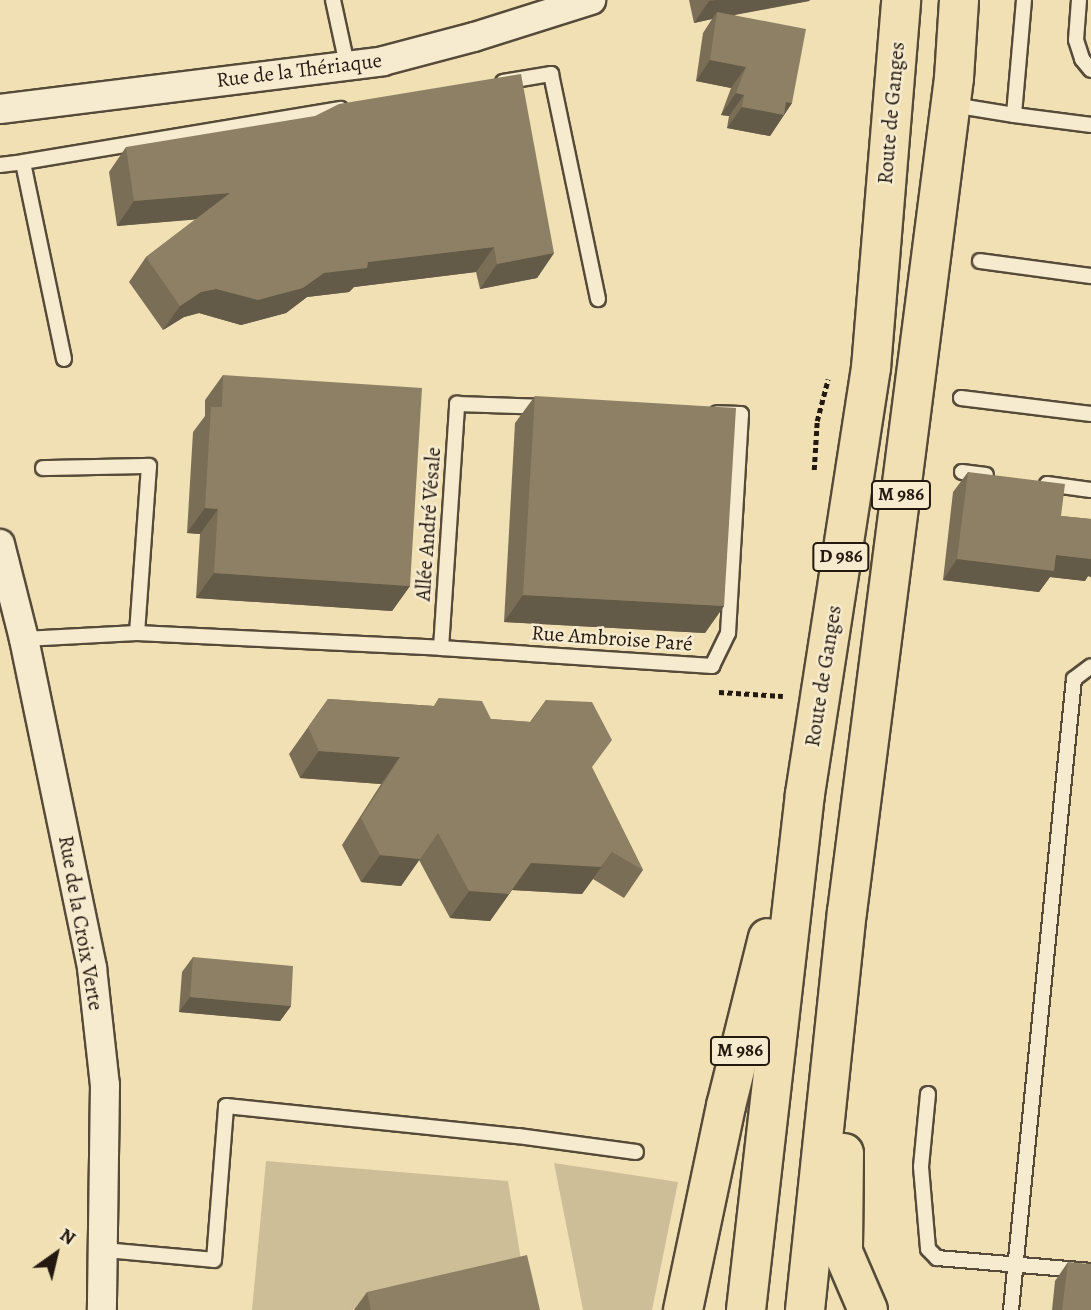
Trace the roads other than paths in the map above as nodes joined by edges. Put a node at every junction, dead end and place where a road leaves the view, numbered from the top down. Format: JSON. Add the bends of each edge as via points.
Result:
{"nodes":[{"id":1,"x":333,"y":0,"type":"edge"},
{"id":2,"x":591,"y":0,"type":"edge"},
{"id":3,"x":901,"y":0,"type":"edge"},
{"id":4,"x":959,"y":0,"type":"edge"},
{"id":5,"x":1024,"y":0,"type":"edge"},
{"id":6,"x":1079,"y":0,"type":"edge"},
{"id":7,"x":347,"y":65,"type":"junction"},
{"id":8,"x":1091,"y":70,"type":"edge"},
{"id":9,"x":483,"y":85,"type":"edge"},
{"id":10,"x":952,"y":92,"type":"junction"},
{"id":11,"x":361,"y":105,"type":"edge"},
{"id":12,"x":0,"y":109,"type":"edge"},
{"id":13,"x":1014,"y":115,"type":"junction"},
{"id":14,"x":1091,"y":125,"type":"edge"},
{"id":15,"x":23,"y":162,"type":"junction"},
{"id":16,"x":0,"y":165,"type":"edge"},
{"id":17,"x":980,"y":261,"type":"dead end"},
{"id":18,"x":1091,"y":276,"type":"edge"},
{"id":19,"x":597,"y":299,"type":"dead end"},
{"id":20,"x":64,"y":359,"type":"dead end"},
{"id":21,"x":961,"y":398,"type":"dead end"},
{"id":22,"x":566,"y":408,"type":"edge"},
{"id":23,"x":701,"y":412,"type":"edge"},
{"id":24,"x":1091,"y":414,"type":"edge"},
{"id":25,"x":43,"y":468,"type":"dead end"},
{"id":26,"x":962,"y":472,"type":"dead end"},
{"id":27,"x":1000,"y":477,"type":"edge"},
{"id":28,"x":1026,"y":481,"type":"edge"},
{"id":29,"x":1091,"y":490,"type":"edge"},
{"id":30,"x":0,"y":544,"type":"edge"},
{"id":31,"x":137,"y":633,"type":"junction"},
{"id":32,"x":24,"y":639,"type":"junction"},
{"id":33,"x":441,"y":648,"type":"junction"},
{"id":34,"x":1091,"y":666,"type":"edge"},
{"id":35,"x":805,"y":794,"type":"junction"},
{"id":36,"x":847,"y":912,"type":"junction"},
{"id":37,"x":928,"y":1094,"type":"dead end"},
{"id":38,"x":636,"y":1152,"type":"dead end"},
{"id":39,"x":105,"y":1250,"type":"junction"},
{"id":40,"x":1014,"y":1266,"type":"junction"},
{"id":41,"x":1091,"y":1271,"type":"edge"},
{"id":42,"x":102,"y":1310,"type":"edge"},
{"id":43,"x":683,"y":1310,"type":"edge"},
{"id":44,"x":746,"y":1310,"type":"edge"},
{"id":45,"x":805,"y":1310,"type":"edge"},
{"id":46,"x":868,"y":1310,"type":"edge"},
{"id":47,"x":1011,"y":1310,"type":"edge"}],
"edges":[{"from":1,"to":7,"type":"lane"},
{"from":2,"to":7,"type":"street","name":"Rue de la Thériaque","via":[[474,37],[383,61]]},
{"from":3,"to":35,"type":"main road","name":"Route de Ganges","number":"D 986","via":[[871,368]]},
{"from":4,"to":10,"type":"main road"},
{"from":5,"to":13,"type":"lane"},
{"from":6,"to":8,"type":"lane","via":[[1076,40]]},
{"from":7,"to":12,"type":"street","name":"Rue de la Thériaque"},
{"from":9,"to":19,"type":"lane","via":[[551,74]]},
{"from":10,"to":13,"type":"lane"},
{"from":10,"to":36,"type":"main road","number":"M 986"},
{"from":11,"to":15,"type":"lane"},
{"from":13,"to":14,"type":"lane"},
{"from":15,"to":16,"type":"lane"},
{"from":15,"to":20,"type":"lane"},
{"from":17,"to":18,"type":"lane"},
{"from":21,"to":24,"type":"lane"},
{"from":22,"to":33,"type":"lane","name":"Allée André Vésale","via":[[457,404]]},
{"from":23,"to":33,"type":"lane","name":"Rue Ambroise Paré","via":[[741,414],[728,633],[712,666]]},
{"from":25,"to":31,"type":"lane","via":[[149,466]]},
{"from":26,"to":27,"type":"lane"},
{"from":28,"to":29,"type":"lane"},
{"from":30,"to":32,"type":"street","name":"Rue de la Croix Verte"},
{"from":31,"to":32,"type":"lane","name":"Rue Ambroise Paré"},
{"from":31,"to":33,"type":"lane","name":"Rue Ambroise Paré"},
{"from":32,"to":39,"type":"street","name":"Rue de la Croix Verte","via":[[92,968],[104,1085]]},
{"from":34,"to":40,"type":"lane","via":[[1074,679]]},
{"from":35,"to":43,"type":"main road","number":"M 986","via":[[726,1106]]},
{"from":35,"to":44,"type":"main road","name":"Route de Ganges","number":"M 986"},
{"from":36,"to":45,"type":"main road","number":"M 986"},
{"from":36,"to":46,"type":"main road","number":"M 986","via":[[843,1252]]},
{"from":37,"to":40,"type":"lane","via":[[921,1167],[928,1249],[937,1258]]},
{"from":38,"to":39,"type":"lane","via":[[226,1106],[214,1260]]},
{"from":39,"to":42,"type":"street","name":"Rue de la Croix Verte"},
{"from":40,"to":41,"type":"lane"},
{"from":40,"to":47,"type":"lane"}]}
